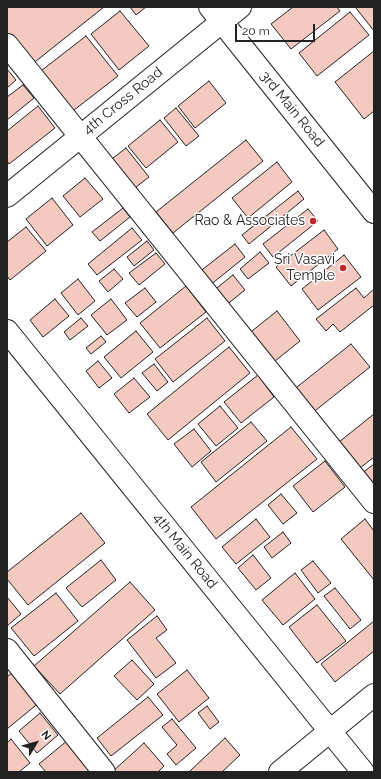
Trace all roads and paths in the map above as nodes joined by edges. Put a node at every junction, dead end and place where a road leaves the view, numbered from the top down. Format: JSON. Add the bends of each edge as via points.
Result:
{"nodes":[{"id":1,"x":240,"y":7,"type":"edge"},
{"id":2,"x":216,"y":14,"type":"edge"},
{"id":3,"x":7,"y":45,"type":"edge"},
{"id":4,"x":80,"y":136,"type":"junction"},
{"id":5,"x":7,"y":196,"type":"edge"},
{"id":6,"x":374,"y":212,"type":"edge"},
{"id":7,"x":7,"y":331,"type":"edge"},
{"id":8,"x":374,"y":502,"type":"edge"},
{"id":9,"x":7,"y":650,"type":"edge"},
{"id":10,"x":374,"y":696,"type":"edge"},
{"id":11,"x":330,"y":731,"type":"junction"},
{"id":12,"x":104,"y":772,"type":"edge"},
{"id":13,"x":280,"y":772,"type":"edge"},
{"id":14,"x":363,"y":772,"type":"edge"}],
"edges":[{"from":1,"to":2,"type":"street","name":"4th Cross Road"},
{"from":2,"to":4,"type":"street","name":"4th Cross Road"},
{"from":2,"to":6,"type":"street","name":"3rd Main Road"},
{"from":3,"to":4,"type":"street"},
{"from":4,"to":5,"type":"street","name":"4th Cross Road"},
{"from":4,"to":8,"type":"street"},
{"from":7,"to":11,"type":"street","name":"4th Main Road"},
{"from":9,"to":12,"type":"street"},
{"from":10,"to":11,"type":"street"},
{"from":11,"to":13,"type":"street"},
{"from":11,"to":14,"type":"street","name":"4th Main Road"}]}
